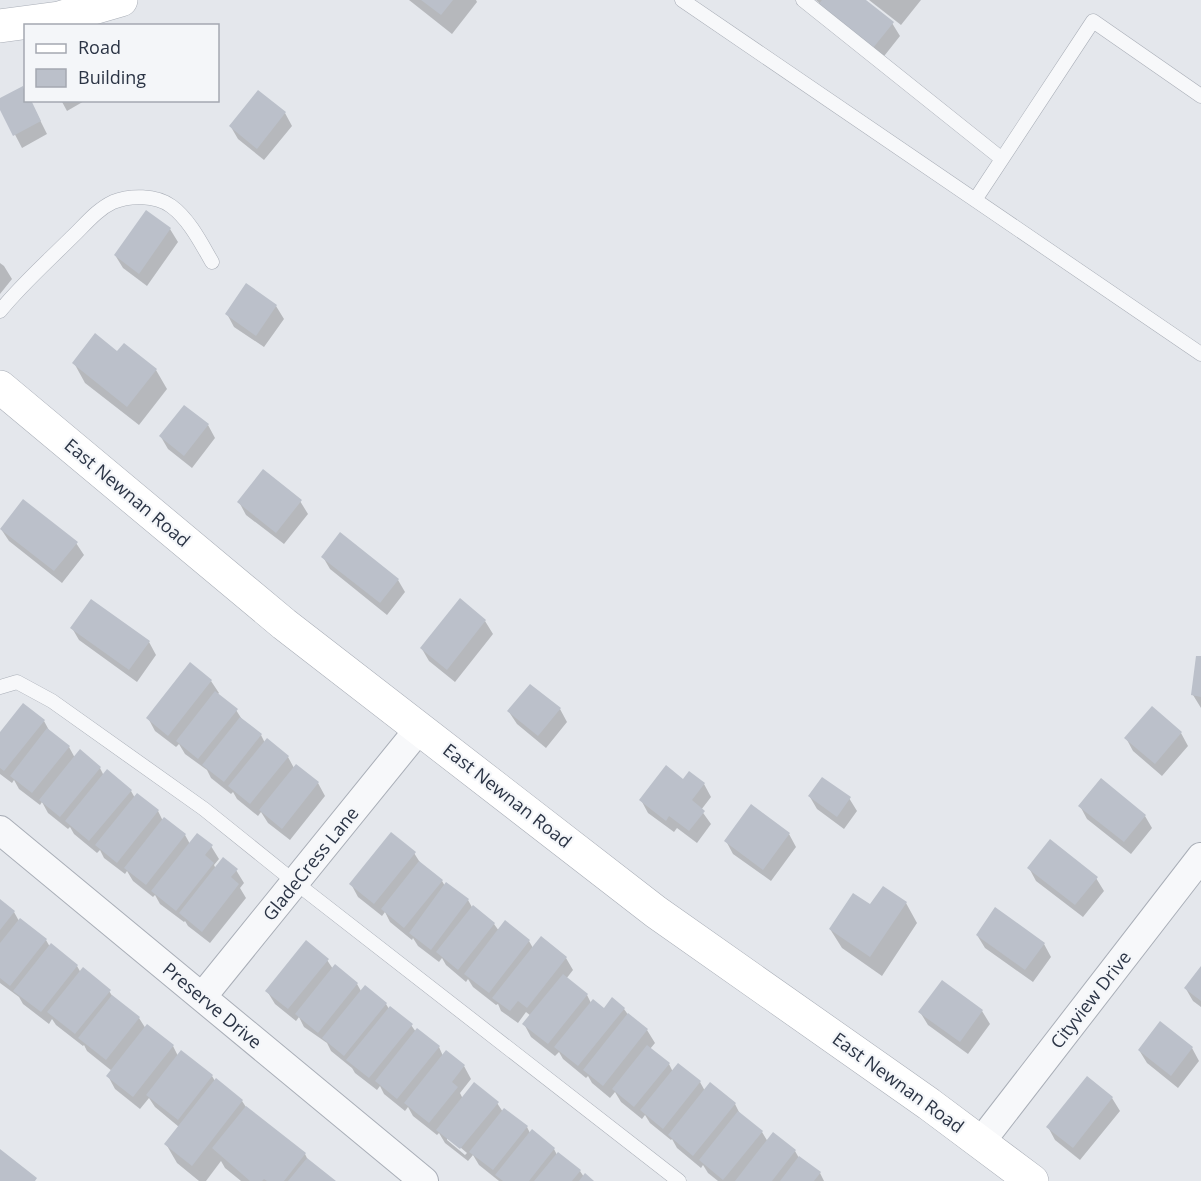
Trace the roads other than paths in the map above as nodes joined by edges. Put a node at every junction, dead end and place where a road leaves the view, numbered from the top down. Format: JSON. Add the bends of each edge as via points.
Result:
{"nodes":[{"id":1,"x":121,"y":0,"type":"edge"},
{"id":2,"x":682,"y":0,"type":"edge"},
{"id":3,"x":803,"y":0,"type":"edge"},
{"id":4,"x":0,"y":26,"type":"edge"},
{"id":5,"x":1201,"y":96,"type":"edge"},
{"id":6,"x":1002,"y":159,"type":"junction"},
{"id":7,"x":975,"y":200,"type":"junction"},
{"id":8,"x":212,"y":262,"type":"dead end"},
{"id":9,"x":0,"y":311,"type":"edge"},
{"id":10,"x":1201,"y":354,"type":"edge"},
{"id":11,"x":0,"y":387,"type":"edge"},
{"id":12,"x":0,"y":687,"type":"edge"},
{"id":13,"x":419,"y":729,"type":"junction"},
{"id":14,"x":0,"y":830,"type":"edge"},
{"id":15,"x":1201,"y":857,"type":"edge"},
{"id":16,"x":296,"y":883,"type":"junction"},
{"id":17,"x":202,"y":997,"type":"junction"},
{"id":18,"x":980,"y":1143,"type":"junction"},
{"id":19,"x":424,"y":1181,"type":"edge"},
{"id":20,"x":679,"y":1181,"type":"edge"},
{"id":21,"x":1032,"y":1181,"type":"edge"}],
"edges":[{"from":1,"to":4,"type":"street","via":[[59,18]]},
{"from":2,"to":7,"type":"lane"},
{"from":3,"to":6,"type":"lane"},
{"from":5,"to":6,"type":"lane","via":[[1093,21]]},
{"from":6,"to":7,"type":"lane"},
{"from":7,"to":10,"type":"lane"},
{"from":8,"to":9,"type":"lane","via":[[198,237],[171,205],[152,198],[114,202],[94,215]]},
{"from":11,"to":13,"type":"street","name":"East Newnan Road","via":[[284,624]]},
{"from":12,"to":16,"type":"lane","via":[[16,682],[52,701],[204,809]]},
{"from":13,"to":16,"type":"street","name":"GladeCress Lane"},
{"from":13,"to":18,"type":"street","name":"East Newnan Road","via":[[656,912]]},
{"from":14,"to":17,"type":"street","name":"Preserve Drive"},
{"from":15,"to":18,"type":"street","name":"Cityview Drive"},
{"from":16,"to":17,"type":"street","name":"GladeCress Lane"},
{"from":16,"to":20,"type":"lane"},
{"from":17,"to":19,"type":"street","name":"Preserve Drive"},
{"from":18,"to":21,"type":"street","name":"East Newnan Road"}]}
